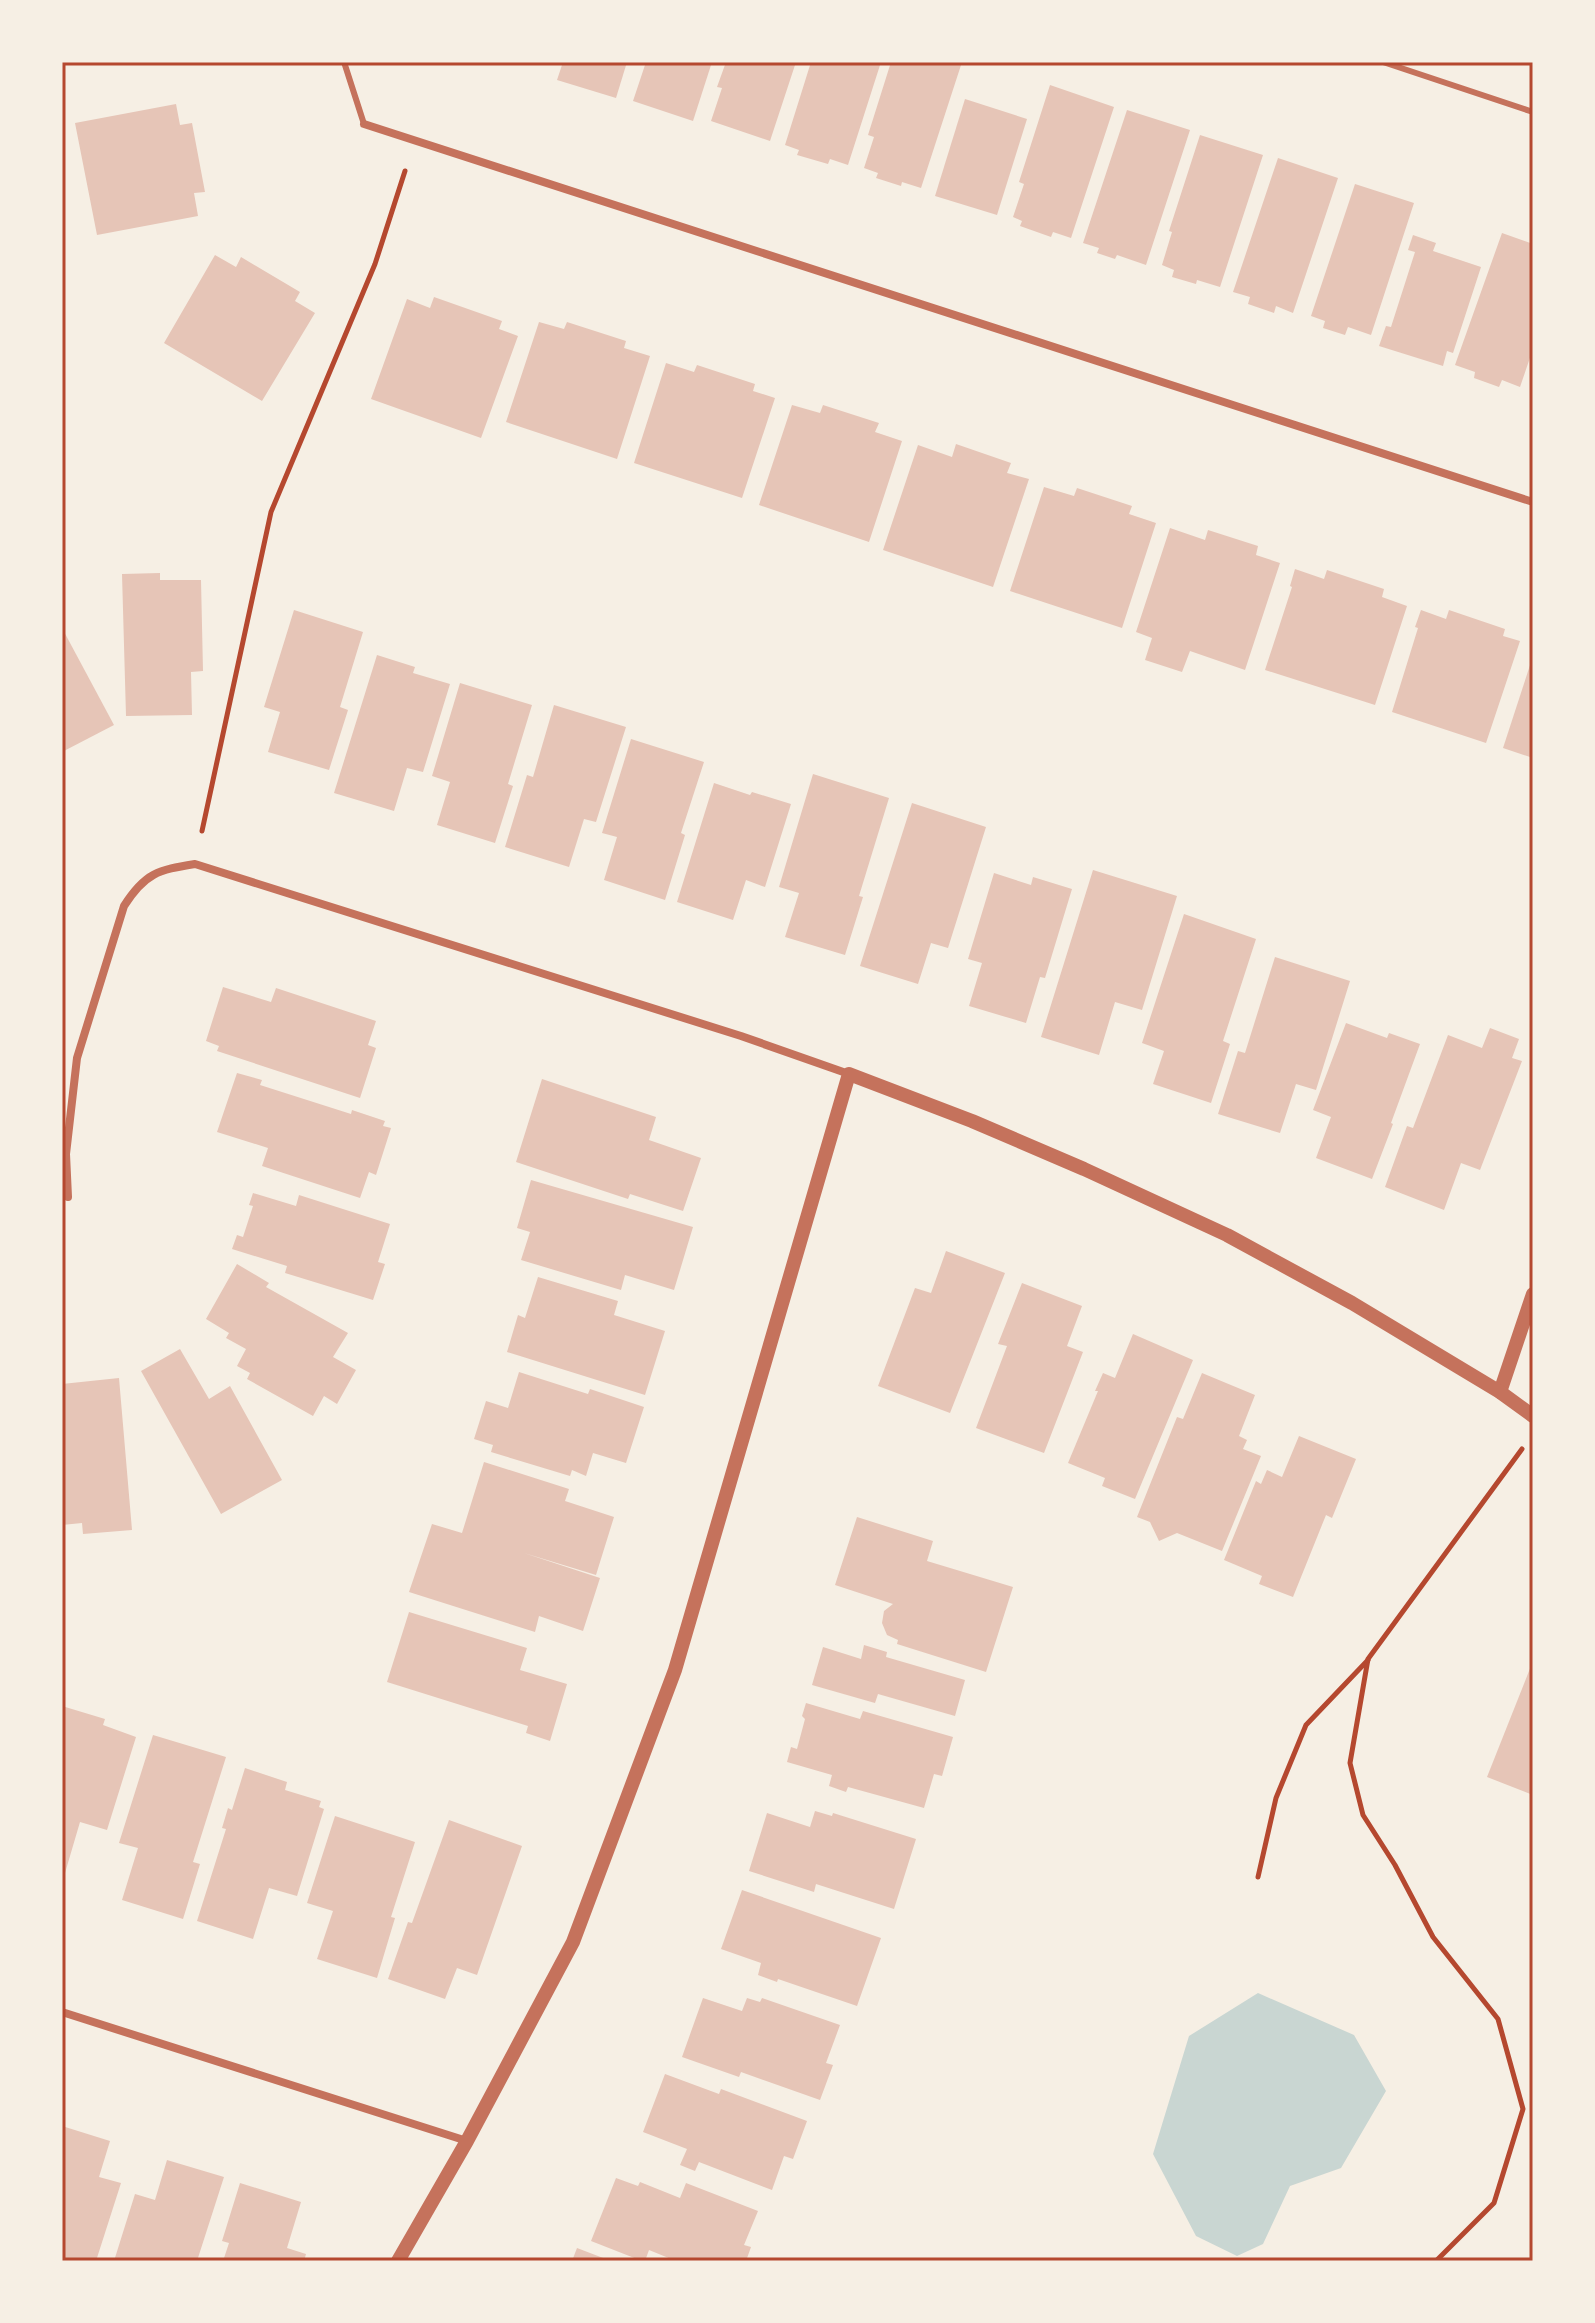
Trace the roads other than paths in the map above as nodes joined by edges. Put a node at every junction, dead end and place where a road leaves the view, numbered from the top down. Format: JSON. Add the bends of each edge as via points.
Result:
{"nodes":[{"id":1,"x":344,"y":62,"type":"edge"},
{"id":2,"x":1383,"y":62,"type":"edge"},
{"id":3,"x":1533,"y":112,"type":"edge"},
{"id":4,"x":364,"y":124,"type":"joint"},
{"id":5,"x":1533,"y":502,"type":"edge"},
{"id":6,"x":849,"y":1074,"type":"junction"},
{"id":7,"x":68,"y":1197,"type":"dead end"},
{"id":8,"x":1533,"y":1294,"type":"edge"},
{"id":9,"x":1500,"y":1392,"type":"junction"},
{"id":10,"x":1533,"y":1416,"type":"edge"},
{"id":11,"x":62,"y":2012,"type":"edge"},
{"id":12,"x":467,"y":2141,"type":"junction"},
{"id":13,"x":398,"y":2261,"type":"edge"}],
"edges":[{"from":1,"to":4,"type":"lane"},
{"from":2,"to":3,"type":"lane"},
{"from":4,"to":5,"type":"street"},
{"from":6,"to":7,"type":"street","via":[[195,864],[162,869],[138,885],[124,906],[77,1058],[66,1154]]},
{"from":6,"to":9,"type":"street","via":[[972,1121],[1227,1235]]},
{"from":6,"to":12,"type":"street","via":[[675,1670],[573,1942]]},
{"from":8,"to":9,"type":"street"},
{"from":9,"to":10,"type":"street"},
{"from":11,"to":12,"type":"street"},
{"from":12,"to":13,"type":"street"}]}
